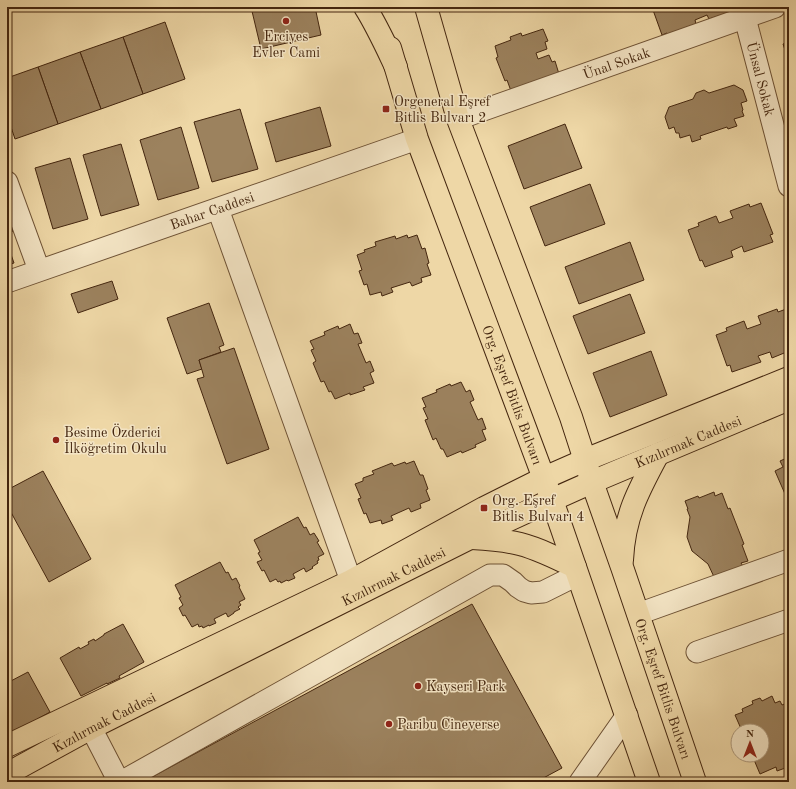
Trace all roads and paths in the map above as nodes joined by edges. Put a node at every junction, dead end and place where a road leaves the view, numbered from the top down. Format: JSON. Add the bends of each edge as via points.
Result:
{"nodes":[{"id":1,"x":365,"y":7,"type":"edge"},
{"id":2,"x":377,"y":7,"type":"edge"},
{"id":3,"x":426,"y":7,"type":"edge"},
{"id":4,"x":775,"y":7,"type":"edge"},
{"id":5,"x":745,"y":18,"type":"junction"},
{"id":6,"x":396,"y":67,"type":"junction"},
{"id":7,"x":458,"y":119,"type":"junction"},
{"id":8,"x":417,"y":139,"type":"junction"},
{"id":9,"x":7,"y":182,"type":"edge"},
{"id":10,"x":789,"y":186,"type":"edge"},
{"id":11,"x":218,"y":209,"type":"junction"},
{"id":12,"x":39,"y":270,"type":"junction"},
{"id":13,"x":7,"y":282,"type":"edge"},
{"id":14,"x":789,"y":378,"type":"edge"},
{"id":15,"x":789,"y":399,"type":"edge"},
{"id":16,"x":658,"y":454,"type":"junction"},
{"id":17,"x":585,"y":460,"type":"junction"},
{"id":18,"x":544,"y":478,"type":"junction"},
{"id":19,"x":592,"y":482,"type":"junction"},
{"id":20,"x":552,"y":500,"type":"junction"},
{"id":21,"x":470,"y":538,"type":"junction"},
{"id":22,"x":789,"y":560,"type":"edge"},
{"id":23,"x":622,"y":567,"type":"junction"},
{"id":24,"x":576,"y":571,"type":"junction"},
{"id":25,"x":351,"y":581,"type":"junction"},
{"id":26,"x":638,"y":614,"type":"junction"},
{"id":27,"x":789,"y":620,"type":"edge"},
{"id":28,"x":697,"y":652,"type":"dead end"},
{"id":29,"x":627,"y":714,"type":"junction"},
{"id":30,"x":91,"y":728,"type":"junction"},
{"id":31,"x":7,"y":746,"type":"edge"},
{"id":32,"x":7,"y":774,"type":"edge"},
{"id":33,"x":120,"y":782,"type":"edge"},
{"id":34,"x":580,"y":782,"type":"edge"},
{"id":35,"x":649,"y":782,"type":"edge"},
{"id":36,"x":695,"y":782,"type":"edge"}],
"edges":[{"from":1,"to":6,"type":"main road"},
{"from":2,"to":6,"type":"main road","name":"Org. Eşref Bitlis Bulvarı"},
{"from":3,"to":7,"type":"main road","name":"Org. Eşref Bitlis Bulvarı"},
{"from":4,"to":5,"type":"street","name":"Ünal Sokak"},
{"from":5,"to":7,"type":"street","name":"Ünal Sokak"},
{"from":5,"to":10,"type":"street","name":"Ünsal Sokak"},
{"from":6,"to":8,"type":"main road","name":"Org. Eşref Bitlis Bulvarı"},
{"from":7,"to":17,"type":"main road","name":"Org. Eşref Bitlis Bulvarı"},
{"from":8,"to":11,"type":"street","name":"Bahar Caddesi"},
{"from":8,"to":18,"type":"main road","name":"Org. Eşref Bitlis Bulvarı"},
{"from":9,"to":12,"type":"street"},
{"from":11,"to":12,"type":"street","name":"Bahar Caddesi"},
{"from":11,"to":25,"type":"street"},
{"from":12,"to":13,"type":"street","name":"Bahar Caddesi"},
{"from":14,"to":17,"type":"main road","name":"Kızılırmak Caddesi"},
{"from":15,"to":16,"type":"main road","name":"Kızılırmak Caddesi"},
{"from":16,"to":19,"type":"main road","name":"Kızılırmak Caddesi"},
{"from":16,"to":23,"type":"main road","via":[[631,510],[626,528]]},
{"from":17,"to":18,"type":"main road","name":"Kızılırmak Caddesi"},
{"from":17,"to":19,"type":"main road","name":"Org. Eşref Bitlis Bulvarı"},
{"from":18,"to":20,"type":"main road","name":"Org. Eşref Bitlis Bulvarı"},
{"from":18,"to":25,"type":"main road","name":"Kızılırmak Caddesi"},
{"from":19,"to":20,"type":"main road","name":"Kızılırmak Caddesi"},
{"from":19,"to":23,"type":"main road","name":"Org. Eşref Bitlis Bulvarı"},
{"from":20,"to":21,"type":"main road","name":"Kızılırmak Caddesi"},
{"from":20,"to":24,"type":"main road","name":"Org. Eşref Bitlis Bulvarı"},
{"from":21,"to":24,"type":"main road","via":[[519,544],[548,554]]},
{"from":21,"to":30,"type":"main road","name":"Kızılırmak Caddesi"},
{"from":22,"to":26,"type":"street"},
{"from":23,"to":26,"type":"main road","name":"Org. Eşref Bitlis Bulvarı"},
{"from":24,"to":29,"type":"main road","name":"Org. Eşref Bitlis Bulvarı"},
{"from":24,"to":33,"type":"street","via":[[549,589],[538,593],[524,591],[503,575],[490,576]]},
{"from":25,"to":31,"type":"main road","name":"Kızılırmak Caddesi"},
{"from":26,"to":36,"type":"main road","name":"Org. Eşref Bitlis Bulvarı"},
{"from":27,"to":28,"type":"street"},
{"from":29,"to":34,"type":"street"},
{"from":29,"to":35,"type":"main road","name":"Org. Eşref Bitlis Bulvarı"},
{"from":30,"to":32,"type":"main road","name":"Kızılırmak Caddesi"},
{"from":30,"to":33,"type":"street"}]}
